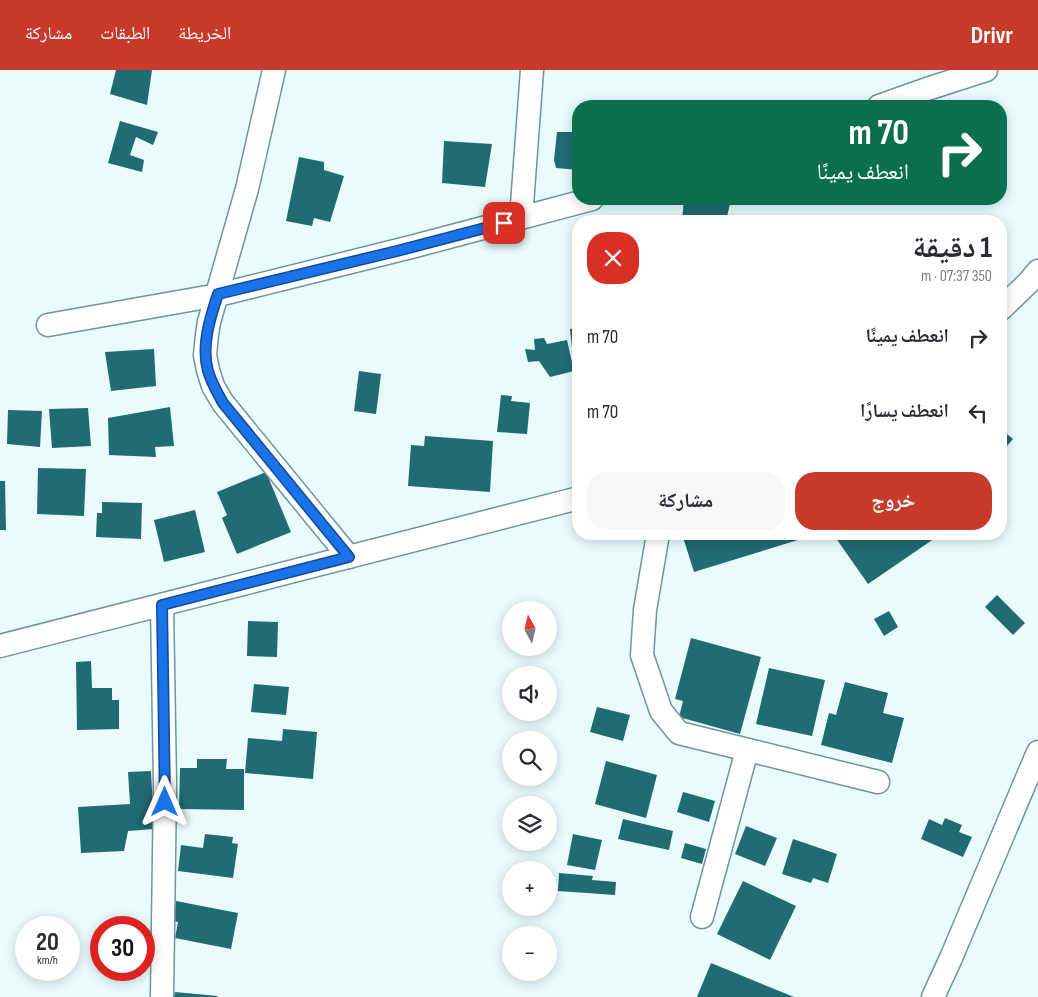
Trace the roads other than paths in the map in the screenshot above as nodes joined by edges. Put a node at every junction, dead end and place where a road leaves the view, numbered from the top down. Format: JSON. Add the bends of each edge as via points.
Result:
{"nodes":[{"id":1,"x":274,"y":70,"type":"edge"},
{"id":2,"x":532,"y":70,"type":"edge"},
{"id":3,"x":986,"y":70,"type":"edge"},
{"id":4,"x":896,"y":100,"type":"edge"},
{"id":5,"x":572,"y":204,"type":"edge"},
{"id":6,"x":521,"y":218,"type":"junction"},
{"id":7,"x":1038,"y":271,"type":"edge"},
{"id":8,"x":218,"y":294,"type":"junction"},
{"id":9,"x":1007,"y":303,"type":"edge"},
{"id":10,"x":48,"y":325,"type":"dead end"},
{"id":11,"x":572,"y":500,"type":"edge"},
{"id":12,"x":657,"y":540,"type":"edge"},
{"id":13,"x":349,"y":557,"type":"junction"},
{"id":14,"x":162,"y":605,"type":"junction"},
{"id":15,"x":0,"y":646,"type":"edge"},
{"id":16,"x":747,"y":750,"type":"junction"},
{"id":17,"x":1038,"y":752,"type":"edge"},
{"id":18,"x":878,"y":782,"type":"dead end"},
{"id":19,"x":702,"y":917,"type":"dead end"},
{"id":20,"x":162,"y":997,"type":"edge"},
{"id":21,"x":933,"y":997,"type":"edge"}],
"edges":[{"from":1,"to":8,"type":"street","via":[[247,189]]},
{"from":2,"to":6,"type":"street"},
{"from":3,"to":4,"type":"street"},
{"from":5,"to":6,"type":"street"},
{"from":6,"to":8,"type":"street"},
{"from":7,"to":9,"type":"street"},
{"from":8,"to":10,"type":"street"},
{"from":8,"to":13,"type":"street","via":[[209,322],[206,355],[214,386],[223,403]]},
{"from":11,"to":13,"type":"street"},
{"from":12,"to":16,"type":"street","via":[[645,610],[642,655],[661,711],[679,733]]},
{"from":13,"to":14,"type":"street"},
{"from":14,"to":15,"type":"street"},
{"from":14,"to":20,"type":"street","via":[[165,784]]},
{"from":16,"to":18,"type":"street"},
{"from":16,"to":19,"type":"street"},
{"from":17,"to":21,"type":"street"}]}
